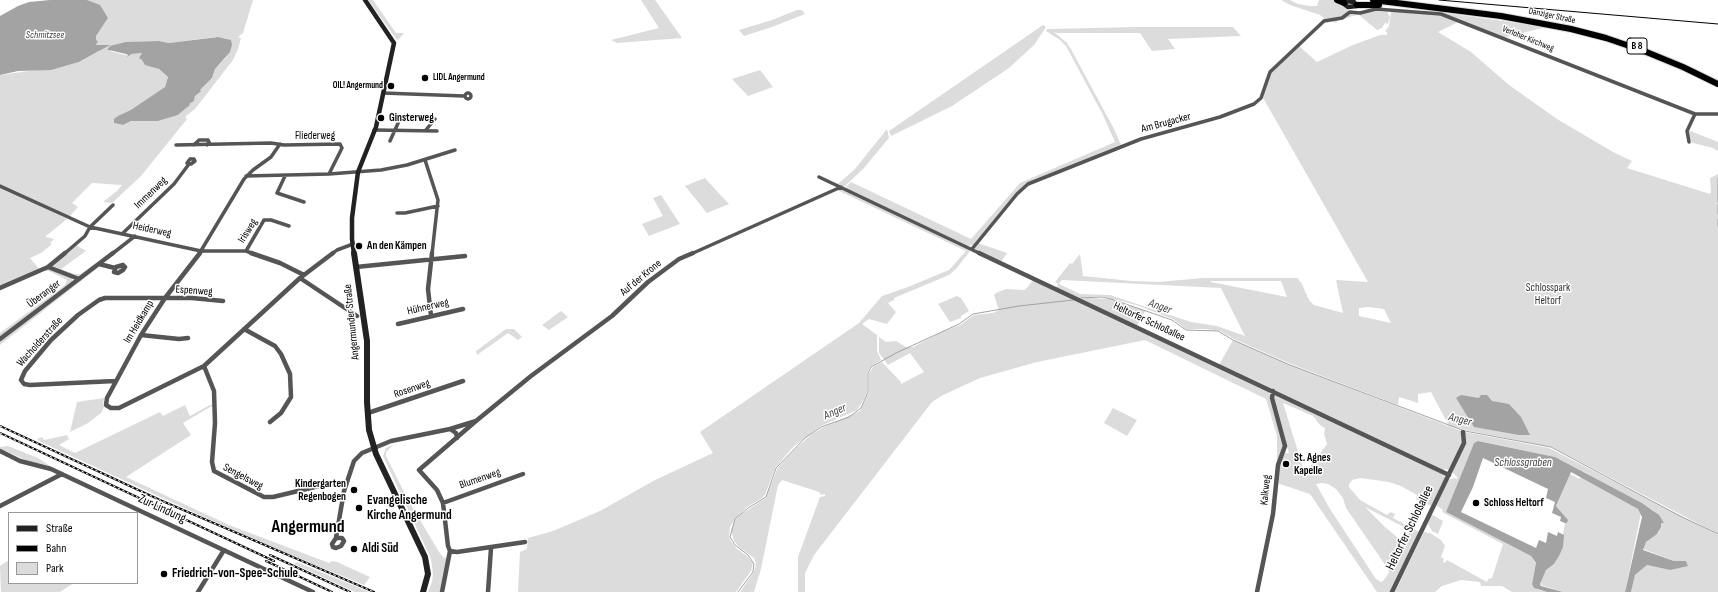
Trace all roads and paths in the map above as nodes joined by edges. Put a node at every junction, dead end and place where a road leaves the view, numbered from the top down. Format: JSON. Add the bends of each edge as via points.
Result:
{"nodes":[{"id":1,"x":365,"y":0,"type":"edge"},
{"id":2,"x":1337,"y":0,"type":"edge"},
{"id":3,"x":1351,"y":0,"type":"edge"},
{"id":4,"x":1373,"y":0,"type":"edge"},
{"id":5,"x":1385,"y":0,"type":"edge"},
{"id":6,"x":1403,"y":0,"type":"edge"},
{"id":7,"x":1344,"y":3,"type":"junction"},
{"id":8,"x":1357,"y":5,"type":"junction"},
{"id":9,"x":1350,"y":7,"type":"junction"},
{"id":10,"x":1455,"y":10,"type":"junction"},
{"id":11,"x":1472,"y":10,"type":"junction"},
{"id":12,"x":1350,"y":12,"type":"junction"},
{"id":13,"x":1718,"y":80,"type":"edge"},
{"id":14,"x":1718,"y":84,"type":"edge"},
{"id":15,"x":384,"y":93,"type":"junction"},
{"id":16,"x":464,"y":96,"type":"dead end"},
{"id":17,"x":1695,"y":114,"type":"junction"},
{"id":18,"x":1718,"y":114,"type":"edge"},
{"id":19,"x":435,"y":119,"type":"dead end"},
{"id":20,"x":399,"y":121,"type":"dead end"},
{"id":21,"x":374,"y":130,"type":"junction"},
{"id":22,"x":395,"y":130,"type":"junction"},
{"id":23,"x":425,"y":131,"type":"junction"},
{"id":24,"x":437,"y":131,"type":"dead end"},
{"id":25,"x":390,"y":141,"type":"dead end"},
{"id":26,"x":1689,"y":142,"type":"dead end"},
{"id":27,"x":280,"y":144,"type":"junction"},
{"id":28,"x":176,"y":145,"type":"dead end"},
{"id":29,"x":455,"y":150,"type":"dead end"},
{"id":30,"x":425,"y":160,"type":"junction"},
{"id":31,"x":189,"y":164,"type":"dead end"},
{"id":32,"x":358,"y":172,"type":"junction"},
{"id":33,"x":329,"y":174,"type":"junction"},
{"id":34,"x":246,"y":176,"type":"junction"},
{"id":35,"x":285,"y":176,"type":"junction"},
{"id":36,"x":819,"y":177,"type":"dead end"},
{"id":37,"x":0,"y":186,"type":"edge"},
{"id":38,"x":841,"y":187,"type":"junction"},
{"id":39,"x":304,"y":202,"type":"dead end"},
{"id":40,"x":113,"y":205,"type":"dead end"},
{"id":41,"x":438,"y":206,"type":"junction"},
{"id":42,"x":397,"y":213,"type":"dead end"},
{"id":43,"x":289,"y":226,"type":"dead end"},
{"id":44,"x":90,"y":227,"type":"junction"},
{"id":45,"x":124,"y":233,"type":"junction"},
{"id":46,"x":135,"y":236,"type":"junction"},
{"id":47,"x":353,"y":244,"type":"junction"},
{"id":48,"x":972,"y":249,"type":"junction"},
{"id":49,"x":201,"y":251,"type":"junction"},
{"id":50,"x":246,"y":251,"type":"junction"},
{"id":51,"x":465,"y":256,"type":"dead end"},
{"id":52,"x":431,"y":260,"type":"junction"},
{"id":53,"x":99,"y":264,"type":"junction"},
{"id":54,"x":48,"y":267,"type":"junction"},
{"id":55,"x":356,"y":267,"type":"junction"},
{"id":56,"x":115,"y":268,"type":"dead end"},
{"id":57,"x":302,"y":277,"type":"junction"},
{"id":58,"x":79,"y":279,"type":"junction"},
{"id":59,"x":0,"y":288,"type":"edge"},
{"id":60,"x":164,"y":298,"type":"junction"},
{"id":61,"x":223,"y":301,"type":"dead end"},
{"id":62,"x":463,"y":309,"type":"dead end"},
{"id":63,"x":357,"y":316,"type":"dead end"},
{"id":64,"x":431,"y":316,"type":"junction"},
{"id":65,"x":398,"y":324,"type":"dead end"},
{"id":66,"x":244,"y":329,"type":"junction"},
{"id":67,"x":141,"y":335,"type":"junction"},
{"id":68,"x":188,"y":338,"type":"dead end"},
{"id":69,"x":0,"y":339,"type":"edge"},
{"id":70,"x":204,"y":366,"type":"junction"},
{"id":71,"x":115,"y":381,"type":"junction"},
{"id":72,"x":463,"y":381,"type":"dead end"},
{"id":73,"x":1273,"y":391,"type":"junction"},
{"id":74,"x":368,"y":413,"type":"junction"},
{"id":75,"x":476,"y":421,"type":"junction"},
{"id":76,"x":270,"y":422,"type":"dead end"},
{"id":77,"x":450,"y":429,"type":"junction"},
{"id":78,"x":1463,"y":432,"type":"dead end"},
{"id":79,"x":457,"y":438,"type":"junction"},
{"id":80,"x":373,"y":448,"type":"junction"},
{"id":81,"x":0,"y":451,"type":"edge"},
{"id":82,"x":62,"y":474,"type":"junction"},
{"id":83,"x":523,"y":474,"type":"dead end"},
{"id":84,"x":1449,"y":475,"type":"junction"},
{"id":85,"x":346,"y":482,"type":"junction"},
{"id":86,"x":443,"y":503,"type":"junction"},
{"id":87,"x":0,"y":506,"type":"edge"},
{"id":88,"x":336,"y":538,"type":"dead end"},
{"id":89,"x":525,"y":542,"type":"dead end"},
{"id":90,"x":491,"y":548,"type":"junction"},
{"id":91,"x":224,"y":550,"type":"junction"},
{"id":92,"x":450,"y":551,"type":"junction"},
{"id":93,"x":198,"y":592,"type":"edge"},
{"id":94,"x":313,"y":592,"type":"edge"},
{"id":95,"x":424,"y":592,"type":"edge"},
{"id":96,"x":442,"y":592,"type":"edge"},
{"id":97,"x":488,"y":592,"type":"edge"},
{"id":98,"x":1257,"y":592,"type":"edge"},
{"id":99,"x":1392,"y":592,"type":"edge"}],
"edges":[{"from":1,"to":15,"type":"main road","name":"Angermunder Straße","via":[[394,43]]},
{"from":2,"to":7,"type":"highway"},
{"from":3,"to":7,"type":"main road"},
{"from":3,"to":8,"type":"main road"},
{"from":4,"to":10,"type":"highway","name":"Danziger Straße","number":"B 8"},
{"from":5,"to":11,"type":"highway","name":"Danziger Straße","number":"B 8"},
{"from":6,"to":11,"type":"highway"},
{"from":7,"to":9,"type":"main road"},
{"from":8,"to":9,"type":"main road"},
{"from":8,"to":10,"type":"highway"},
{"from":9,"to":12,"type":"street"},
{"from":10,"to":14,"type":"highway","name":"Danziger Straße","number":"B 8","via":[[1529,20],[1591,34],[1664,58]]},
{"from":11,"to":13,"type":"highway","name":"Danziger Straße","number":"B 8","via":[[1529,17],[1594,32],[1646,49]]},
{"from":12,"to":17,"type":"street","name":"Verloher Kirchweg","via":[[1360,13],[1376,9],[1441,14]]},
{"from":12,"to":48,"type":"street","name":"Am Brugacker","via":[[1345,17],[1324,21],[1270,72],[1261,98],[1254,104],[1220,117],[1136,140],[1028,184]]},
{"from":15,"to":16,"type":"street"},
{"from":15,"to":21,"type":"main road","name":"Angermunder Straße"},
{"from":17,"to":18,"type":"street","name":"Verloher Kirchweg"},
{"from":17,"to":26,"type":"street","via":[[1687,131]]},
{"from":19,"to":23,"type":"street"},
{"from":20,"to":22,"type":"street"},
{"from":21,"to":22,"type":"street"},
{"from":21,"to":32,"type":"main road","name":"Angermunder Straße"},
{"from":22,"to":23,"type":"street"},
{"from":22,"to":25,"type":"street"},
{"from":23,"to":24,"type":"street"},
{"from":27,"to":28,"type":"street","name":"Fliederweg"},
{"from":27,"to":33,"type":"street","name":"Fliederweg","via":[[340,144],[342,148]]},
{"from":27,"to":34,"type":"street","name":"Fliederweg","via":[[271,157]]},
{"from":29,"to":30,"type":"street"},
{"from":30,"to":32,"type":"street","via":[[394,168]]},
{"from":30,"to":41,"type":"street","via":[[437,195]]},
{"from":31,"to":45,"type":"street","name":"Immenweg","via":[[174,184]]},
{"from":32,"to":33,"type":"street"},
{"from":32,"to":47,"type":"main road","name":"Angermunder Straße","via":[[353,199]]},
{"from":33,"to":35,"type":"street"},
{"from":34,"to":35,"type":"street"},
{"from":34,"to":49,"type":"street"},
{"from":35,"to":39,"type":"street","via":[[276,193]]},
{"from":36,"to":38,"type":"street","name":"Heltorfer Schloßallee"},
{"from":37,"to":44,"type":"street","name":"Heiderweg"},
{"from":38,"to":48,"type":"street","name":"Heltorfer Schloßallee"},
{"from":38,"to":75,"type":"street","name":"Auf der Krone","via":[[679,259],[648,282],[612,316],[531,376]]},
{"from":40,"to":44,"type":"street"},
{"from":41,"to":42,"type":"street"},
{"from":41,"to":52,"type":"street"},
{"from":43,"to":50,"type":"street","name":"Irisweg","via":[[264,220]]},
{"from":44,"to":45,"type":"street","name":"Heiderweg"},
{"from":44,"to":54,"type":"street","via":[[85,236]]},
{"from":45,"to":46,"type":"street","name":"Heiderweg"},
{"from":46,"to":49,"type":"street","name":"Heiderweg"},
{"from":46,"to":53,"type":"street","name":"Überanger"},
{"from":47,"to":55,"type":"main road","name":"Angermunder Straße"},
{"from":47,"to":57,"type":"street","via":[[337,250]]},
{"from":48,"to":73,"type":"street","name":"Heltorfer Schloßallee"},
{"from":49,"to":50,"type":"street","name":"Heiderweg"},
{"from":49,"to":60,"type":"street","name":"Im Heidkamp"},
{"from":50,"to":57,"type":"street","name":"Heiderweg","via":[[280,263]]},
{"from":51,"to":52,"type":"street"},
{"from":52,"to":55,"type":"street"},
{"from":52,"to":64,"type":"street","via":[[428,289]]},
{"from":53,"to":56,"type":"street"},
{"from":53,"to":58,"type":"street","name":"Überanger"},
{"from":54,"to":58,"type":"street"},
{"from":54,"to":59,"type":"street"},
{"from":55,"to":74,"type":"main road","name":"Angermunder Straße","via":[[367,341]]},
{"from":57,"to":63,"type":"street","name":"Heiderweg"},
{"from":57,"to":66,"type":"street"},
{"from":58,"to":69,"type":"street","name":"Überanger"},
{"from":60,"to":61,"type":"street","name":"Espenweg"},
{"from":60,"to":67,"type":"street","name":"Im Heidkamp"},
{"from":60,"to":71,"type":"street","name":"Wacholderstraße","via":[[105,298],[96,301],[51,340],[25,371],[21,380],[24,384],[30,385]]},
{"from":62,"to":64,"type":"street","name":"Hühnerweg"},
{"from":64,"to":65,"type":"street","name":"Hühnerweg"},
{"from":66,"to":70,"type":"street"},
{"from":66,"to":76,"type":"street","via":[[275,346],[290,374],[289,402]]},
{"from":67,"to":68,"type":"street"},
{"from":67,"to":71,"type":"street","name":"Im Heidkamp"},
{"from":70,"to":71,"type":"street","name":"Im Heidkamp","via":[[116,408],[105,403]]},
{"from":70,"to":85,"type":"street","name":"Sengelsweg","via":[[214,391],[214,471],[264,497]]},
{"from":72,"to":74,"type":"street","name":"Rosenweg"},
{"from":73,"to":84,"type":"street","name":"Heltorfer Schloßallee"},
{"from":73,"to":98,"type":"street","name":"Kalkweg","via":[[1272,398],[1285,446],[1278,465],[1273,514]]},
{"from":74,"to":80,"type":"main road","name":"Angermunder Straße"},
{"from":75,"to":77,"type":"street","name":"Auf der Krone"},
{"from":75,"to":79,"type":"street","name":"Auf der Krone"},
{"from":77,"to":79,"type":"street","via":[[456,433]]},
{"from":77,"to":80,"type":"street","name":"Auf der Krone","via":[[391,441]]},
{"from":78,"to":84,"type":"street","name":"Heltorfer Schloßallee","via":[[1464,442]]},
{"from":79,"to":86,"type":"street","name":"Auf der Krone","via":[[419,470],[437,490]]},
{"from":80,"to":85,"type":"street","name":"Auf der Krone","via":[[357,458]]},
{"from":80,"to":95,"type":"main road","name":"Angermunder Straße","via":[[425,557],[428,574]]},
{"from":81,"to":82,"type":"street","name":"Zur Lindung","via":[[20,461]]},
{"from":82,"to":87,"type":"street"},
{"from":82,"to":91,"type":"street","name":"Zur Lindung"},
{"from":83,"to":86,"type":"street","name":"Blumenweg"},
{"from":84,"to":99,"type":"street","name":"Heltorfer Schloßallee"},
{"from":85,"to":88,"type":"street","name":"Auf der Krone"},
{"from":86,"to":92,"type":"street"},
{"from":89,"to":90,"type":"street"},
{"from":90,"to":92,"type":"street"},
{"from":90,"to":97,"type":"street"},
{"from":91,"to":93,"type":"street"},
{"from":91,"to":94,"type":"street","name":"Zur Lindung"},
{"from":92,"to":96,"type":"street"}]}
